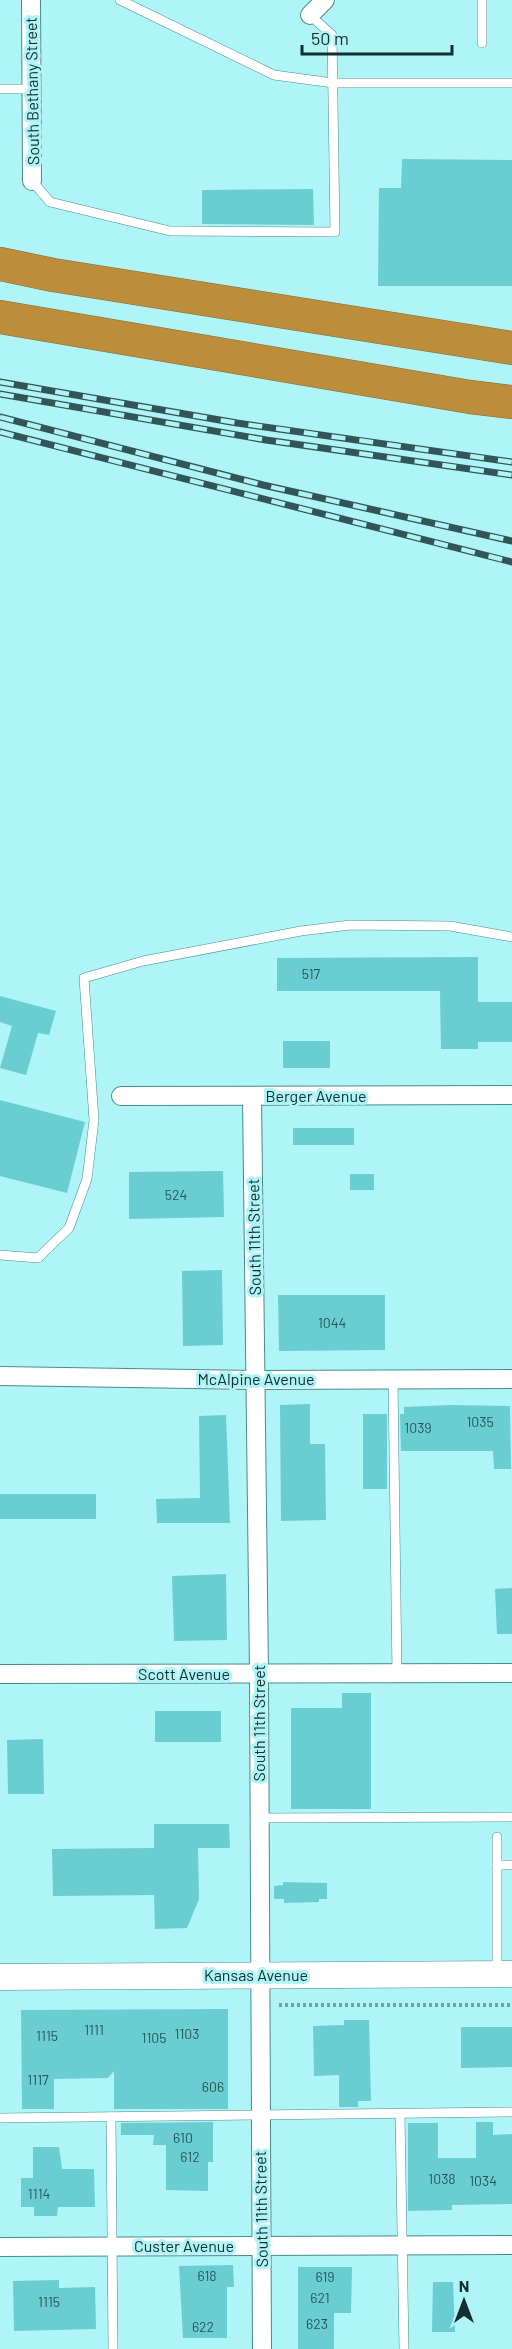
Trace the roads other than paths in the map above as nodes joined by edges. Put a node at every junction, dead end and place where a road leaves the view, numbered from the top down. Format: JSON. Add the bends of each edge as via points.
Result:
{"nodes":[{"id":1,"x":31,"y":0,"type":"edge"},
{"id":2,"x":120,"y":0,"type":"edge"},
{"id":3,"x":325,"y":0,"type":"edge"},
{"id":4,"x":482,"y":0,"type":"edge"},
{"id":5,"x":310,"y":15,"type":"joint"},
{"id":6,"x":482,"y":43,"type":"dead end"},
{"id":7,"x":333,"y":83,"type":"junction"},
{"id":8,"x":512,"y":83,"type":"edge"},
{"id":9,"x":0,"y":89,"type":"edge"},
{"id":10,"x":32,"y":89,"type":"junction"},
{"id":11,"x":32,"y":181,"type":"joint"},
{"id":12,"x":0,"y":264,"type":"edge"},
{"id":13,"x":0,"y":317,"type":"edge"},
{"id":14,"x":512,"y":348,"type":"edge"},
{"id":15,"x":512,"y":402,"type":"edge"},
{"id":16,"x":512,"y":937,"type":"edge"},
{"id":17,"x":512,"y":1095,"type":"edge"},
{"id":18,"x":121,"y":1096,"type":"dead end"},
{"id":19,"x":252,"y":1097,"type":"junction"},
{"id":20,"x":0,"y":1255,"type":"edge"},
{"id":21,"x":0,"y":1376,"type":"edge"},
{"id":22,"x":393,"y":1379,"type":"junction"},
{"id":23,"x":512,"y":1379,"type":"edge"},
{"id":24,"x":256,"y":1380,"type":"junction"},
{"id":25,"x":512,"y":1673,"type":"edge"},
{"id":26,"x":0,"y":1674,"type":"edge"},
{"id":27,"x":259,"y":1674,"type":"junction"},
{"id":28,"x":397,"y":1674,"type":"junction"},
{"id":29,"x":512,"y":1817,"type":"edge"},
{"id":30,"x":260,"y":1818,"type":"junction"},
{"id":31,"x":497,"y":1837,"type":"dead end"},
{"id":32,"x":497,"y":1865,"type":"junction"},
{"id":33,"x":512,"y":1865,"type":"edge"},
{"id":34,"x":504,"y":1974,"type":"edge"},
{"id":35,"x":260,"y":1975,"type":"junction"},
{"id":36,"x":0,"y":1977,"type":"edge"},
{"id":37,"x":512,"y":2112,"type":"edge"},
{"id":38,"x":400,"y":2114,"type":"junction"},
{"id":39,"x":111,"y":2117,"type":"junction"},
{"id":40,"x":260,"y":2117,"type":"junction"},
{"id":41,"x":0,"y":2118,"type":"edge"},
{"id":42,"x":262,"y":2245,"type":"junction"},
{"id":43,"x":402,"y":2245,"type":"junction"},
{"id":44,"x":512,"y":2245,"type":"edge"},
{"id":45,"x":112,"y":2246,"type":"junction"},
{"id":46,"x":0,"y":2247,"type":"edge"},
{"id":47,"x":113,"y":2349,"type":"edge"},
{"id":48,"x":262,"y":2349,"type":"edge"},
{"id":49,"x":404,"y":2349,"type":"edge"}],
"edges":[{"from":1,"to":10,"type":"street","name":"South Bethany Street"},
{"from":2,"to":7,"type":"lane","via":[[274,75]]},
{"from":3,"to":5,"type":"street"},
{"from":4,"to":6,"type":"lane"},
{"from":5,"to":7,"type":"lane","via":[[332,35]]},
{"from":7,"to":8,"type":"lane"},
{"from":7,"to":11,"type":"lane","via":[[335,232],[170,231],[50,201]]},
{"from":9,"to":10,"type":"lane"},
{"from":10,"to":11,"type":"street","name":"South Bethany Street"},
{"from":12,"to":14,"type":"highway"},
{"from":13,"to":15,"type":"highway"},
{"from":16,"to":20,"type":"lane","via":[[450,926],[350,925],[301,930],[143,961],[84,978],[94,1120],[87,1179],[69,1228],[38,1258]]},
{"from":17,"to":19,"type":"street","name":"Berger Avenue"},
{"from":18,"to":19,"type":"street","name":"Berger Avenue"},
{"from":19,"to":24,"type":"street","name":"South 11th Street"},
{"from":21,"to":24,"type":"street","name":"McAlpine Avenue"},
{"from":22,"to":23,"type":"street","name":"McAlpine Avenue"},
{"from":22,"to":24,"type":"street","name":"McAlpine Avenue"},
{"from":22,"to":28,"type":"lane"},
{"from":24,"to":27,"type":"street","name":"South 11th Street"},
{"from":25,"to":28,"type":"street","name":"Scott Avenue"},
{"from":26,"to":27,"type":"street","name":"Scott Avenue"},
{"from":27,"to":28,"type":"street","name":"Scott Avenue"},
{"from":27,"to":30,"type":"street","name":"South 11th Street"},
{"from":29,"to":30,"type":"lane"},
{"from":30,"to":35,"type":"street","name":"South 11th Street"},
{"from":31,"to":32,"type":"lane"},
{"from":32,"to":33,"type":"lane"},
{"from":32,"to":34,"type":"lane"},
{"from":34,"to":35,"type":"main road","name":"Kansas Avenue"},
{"from":35,"to":36,"type":"main road","name":"Kansas Avenue"},
{"from":35,"to":40,"type":"street","name":"South 11th Street"},
{"from":37,"to":38,"type":"lane"},
{"from":38,"to":40,"type":"lane"},
{"from":38,"to":43,"type":"lane"},
{"from":39,"to":40,"type":"lane"},
{"from":39,"to":41,"type":"lane"},
{"from":39,"to":45,"type":"lane"},
{"from":40,"to":42,"type":"street","name":"South 11th Street"},
{"from":42,"to":43,"type":"street","name":"Custer Avenue"},
{"from":42,"to":45,"type":"street","name":"Custer Avenue"},
{"from":42,"to":48,"type":"street","name":"South 11th Street"},
{"from":43,"to":44,"type":"street","name":"Custer Avenue"},
{"from":43,"to":49,"type":"lane"},
{"from":45,"to":46,"type":"street","name":"Custer Avenue"},
{"from":45,"to":47,"type":"lane"}]}
